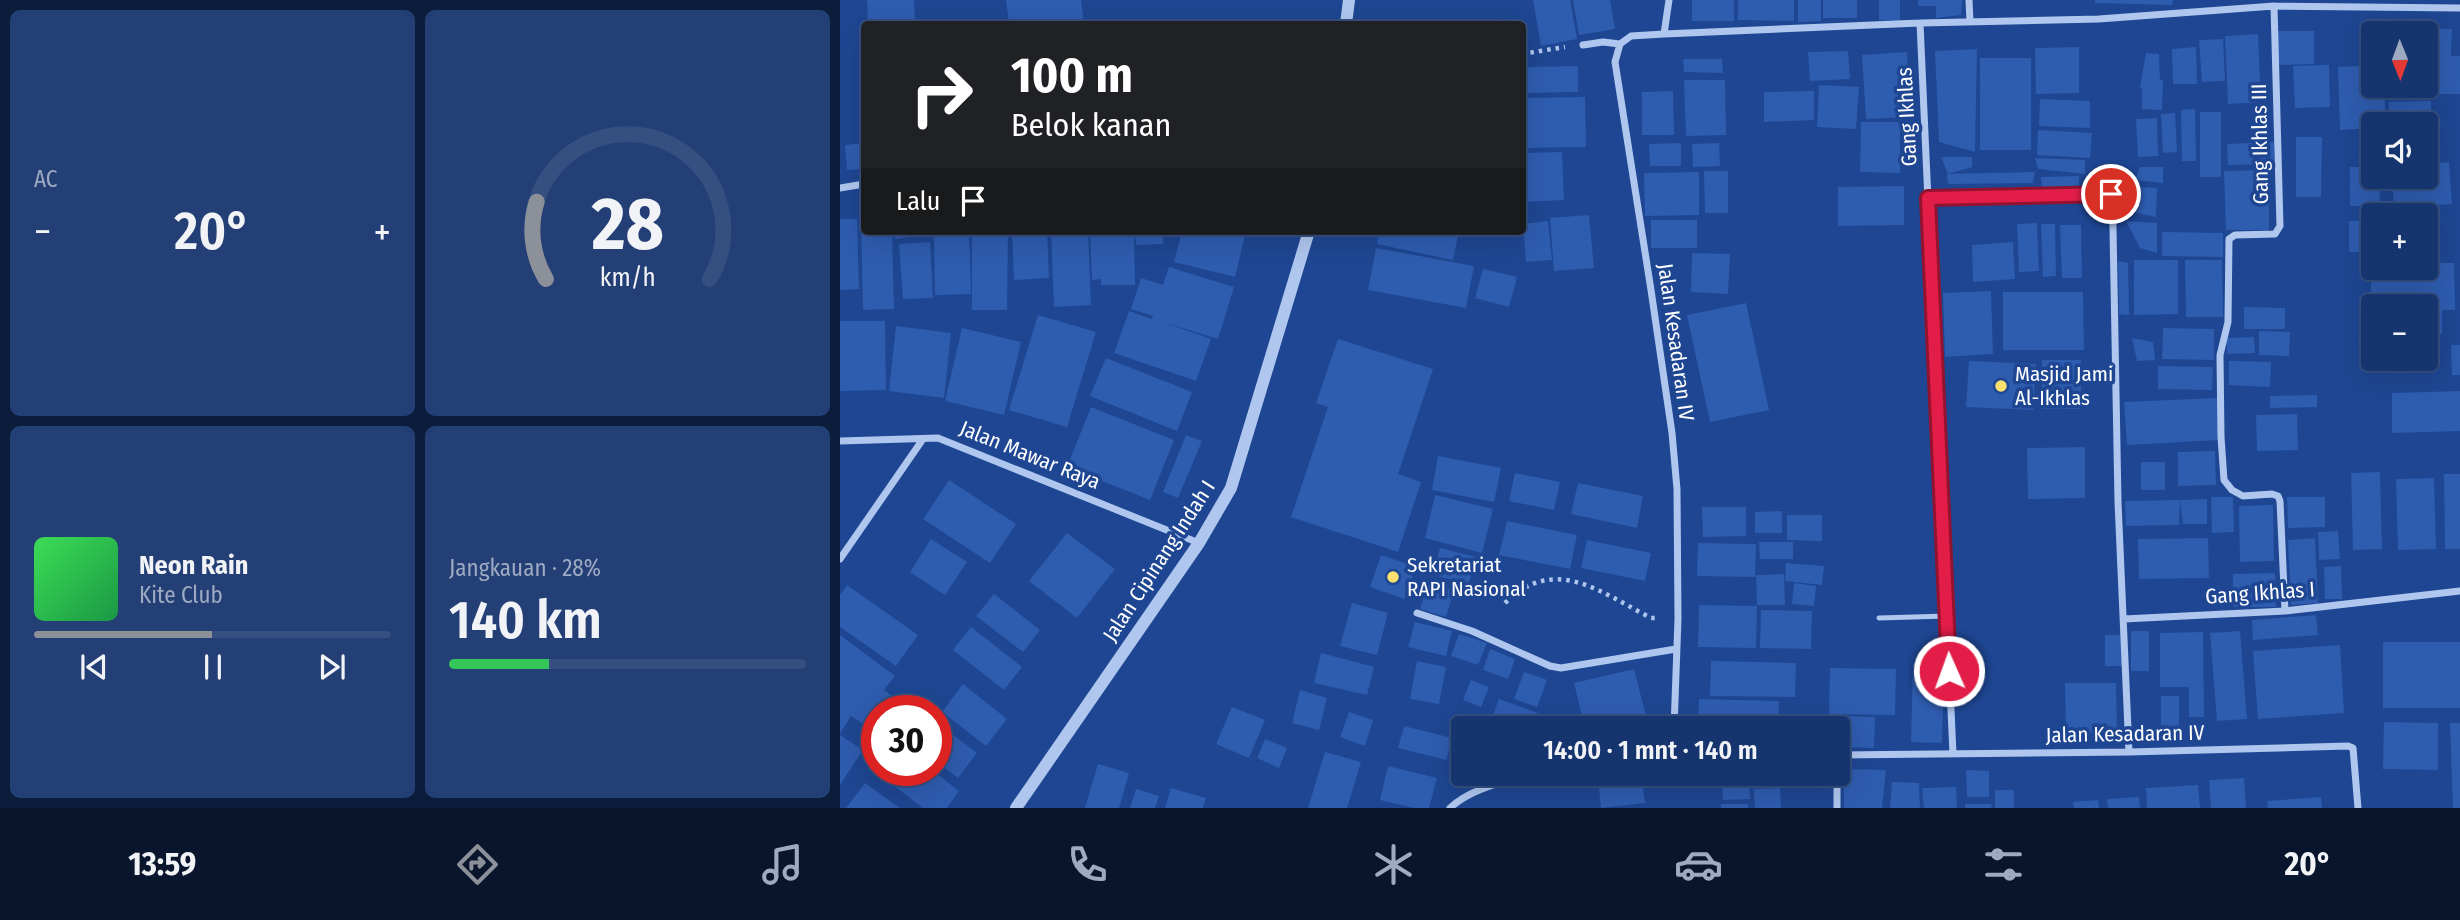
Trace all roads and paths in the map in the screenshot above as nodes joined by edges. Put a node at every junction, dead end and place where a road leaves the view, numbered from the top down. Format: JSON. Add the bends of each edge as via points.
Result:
{"nodes":[{"id":1,"x":1349,"y":0,"type":"edge"},
{"id":2,"x":1669,"y":0,"type":"edge"},
{"id":3,"x":1969,"y":0,"type":"edge"},
{"id":4,"x":2274,"y":6,"type":"junction"},
{"id":5,"x":2460,"y":8,"type":"edge"},
{"id":6,"x":1346,"y":21,"type":"edge"},
{"id":7,"x":1970,"y":22,"type":"junction"},
{"id":8,"x":1920,"y":23,"type":"junction"},
{"id":9,"x":1664,"y":34,"type":"junction"},
{"id":10,"x":1620,"y":44,"type":"junction"},
{"id":11,"x":1583,"y":45,"type":"joint"},
{"id":12,"x":1526,"y":53,"type":"edge"},
{"id":13,"x":2112,"y":174,"type":"dead end"},
{"id":14,"x":861,"y":184,"type":"edge"},
{"id":15,"x":840,"y":188,"type":"edge"},
{"id":16,"x":2111,"y":194,"type":"junction"},
{"id":17,"x":1928,"y":198,"type":"junction"},
{"id":18,"x":1308,"y":235,"type":"edge"},
{"id":19,"x":923,"y":439,"type":"junction"},
{"id":20,"x":840,"y":441,"type":"edge"},
{"id":21,"x":1199,"y":543,"type":"junction"},
{"id":22,"x":840,"y":559,"type":"edge"},
{"id":23,"x":2460,"y":592,"type":"edge"},
{"id":24,"x":1505,"y":603,"type":"dead end"},
{"id":25,"x":2286,"y":611,"type":"junction"},
{"id":26,"x":1417,"y":613,"type":"dead end"},
{"id":27,"x":1947,"y":616,"type":"junction"},
{"id":28,"x":1879,"y":618,"type":"dead end"},
{"id":29,"x":1678,"y":619,"type":"junction"},
{"id":30,"x":2124,"y":619,"type":"junction"},
{"id":31,"x":1676,"y":649,"type":"junction"},
{"id":32,"x":1674,"y":716,"type":"edge"},
{"id":33,"x":2129,"y":752,"type":"junction"},
{"id":34,"x":1953,"y":754,"type":"junction"},
{"id":35,"x":1850,"y":757,"type":"edge"},
{"id":36,"x":1496,"y":786,"type":"edge"},
{"id":37,"x":1837,"y":786,"type":"edge"},
{"id":38,"x":1016,"y":808,"type":"edge"},
{"id":39,"x":1450,"y":808,"type":"edge"},
{"id":40,"x":1837,"y":808,"type":"edge"},
{"id":41,"x":2357,"y":808,"type":"edge"}],
"edges":[{"from":1,"to":6,"type":"street"},
{"from":2,"to":9,"type":"street"},
{"from":3,"to":7,"type":"street"},
{"from":4,"to":5,"type":"street"},
{"from":4,"to":7,"type":"street","via":[[2099,19]]},
{"from":4,"to":25,"type":"street","name":"Gang Ikhlas III","via":[[2280,226],[2275,234],[2229,239],[2228,322],[2220,355],[2221,437],[2224,480],[2232,490],[2243,496],[2272,494],[2280,501]]},
{"from":7,"to":8,"type":"street"},
{"from":8,"to":9,"type":"street"},
{"from":8,"to":17,"type":"street","name":"Gang Ikhlas"},
{"from":9,"to":10,"type":"street","via":[[1631,36]]},
{"from":10,"to":11,"type":"street"},
{"from":10,"to":29,"type":"street","name":"Jalan Kesadaran IV","via":[[1615,62],[1672,432]]},
{"from":11,"to":12,"type":"path"},
{"from":13,"to":16,"type":"street"},
{"from":14,"to":15,"type":"street"},
{"from":16,"to":17,"type":"street"},
{"from":16,"to":30,"type":"street"},
{"from":17,"to":27,"type":"street","name":"Gang Ikhlas"},
{"from":18,"to":21,"type":"street","name":"Jalan Cipinang Indah I","via":[[1231,488]]},
{"from":19,"to":20,"type":"street","name":"Jalan Mawar Raya"},
{"from":19,"to":21,"type":"street","name":"Jalan Mawar Raya","via":[[938,438]]},
{"from":19,"to":22,"type":"street"},
{"from":21,"to":38,"type":"street","name":"Jalan Cipinang Indah I"},
{"from":23,"to":25,"type":"street","name":"Gang Ikhlas I"},
{"from":24,"to":29,"type":"path","via":[[1534,582],[1555,578],[1585,584],[1651,618]]},
{"from":25,"to":30,"type":"street","name":"Gang Ikhlas I"},
{"from":26,"to":31,"type":"street","via":[[1562,668]]},
{"from":27,"to":28,"type":"lane"},
{"from":27,"to":34,"type":"street","name":"Gang Ikhlas"},
{"from":29,"to":31,"type":"street","name":"Jalan Kesadaran IV"},
{"from":30,"to":33,"type":"street"},
{"from":31,"to":32,"type":"street","name":"Jalan Kesadaran IV"},
{"from":33,"to":34,"type":"street","name":"Jalan Kesadaran IV"},
{"from":33,"to":41,"type":"street","name":"Jalan Kesadaran IV","via":[[2351,746]]},
{"from":34,"to":35,"type":"street","name":"Jalan Kesadaran IV"},
{"from":36,"to":39,"type":"street"},
{"from":37,"to":40,"type":"street"}]}
